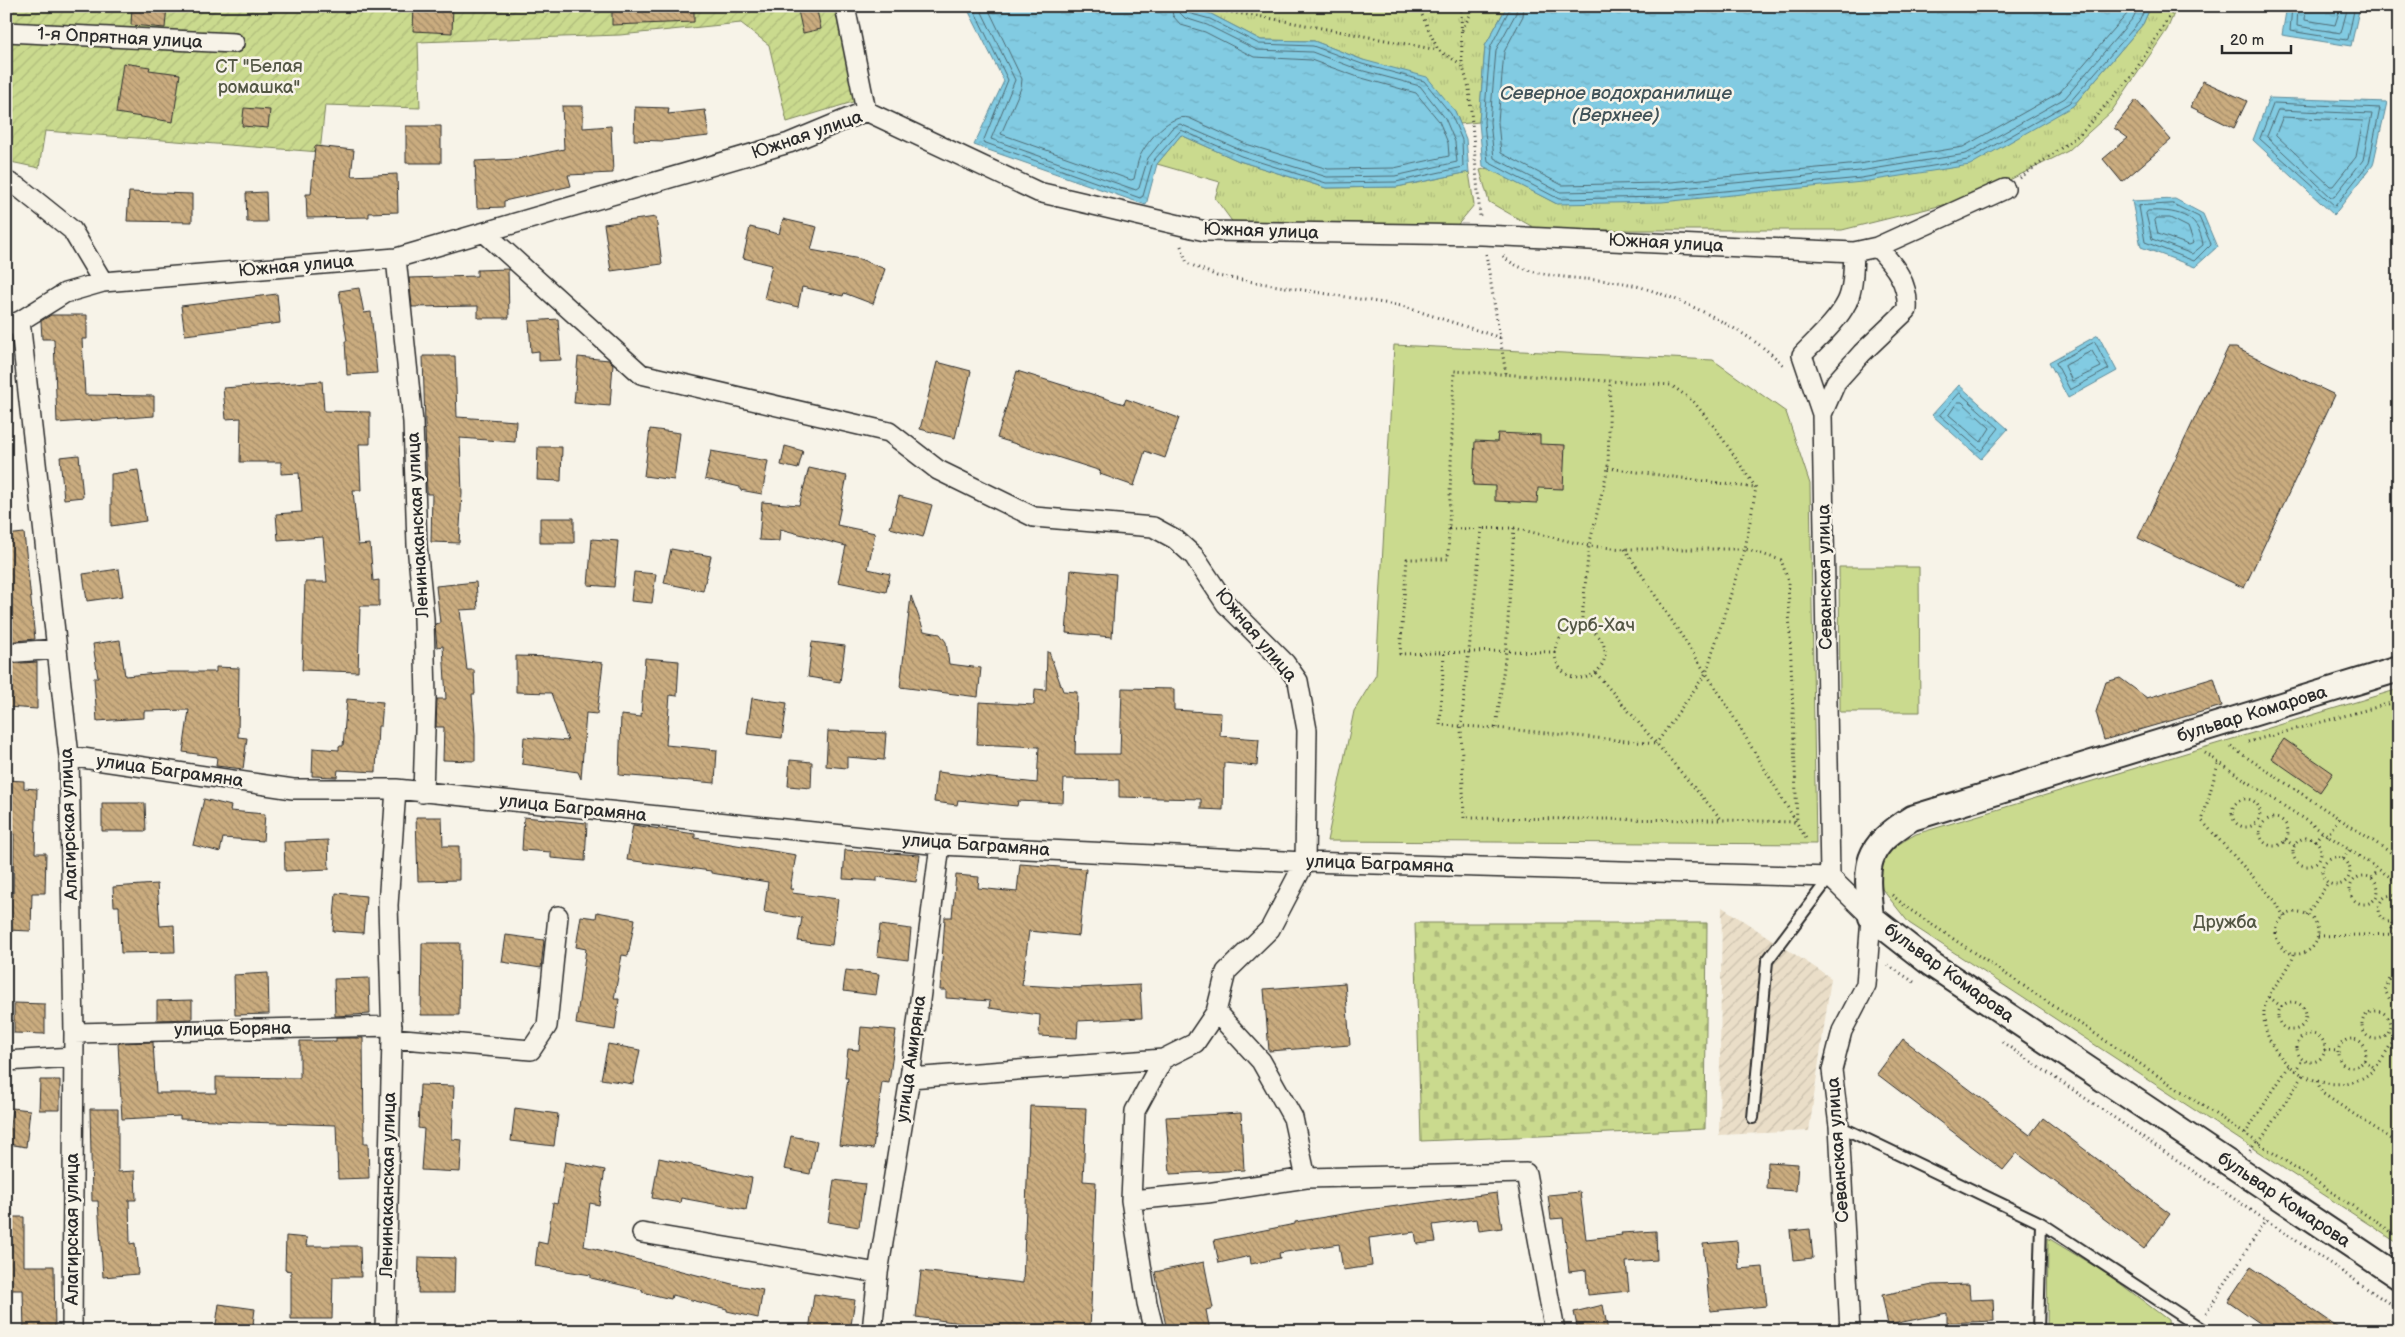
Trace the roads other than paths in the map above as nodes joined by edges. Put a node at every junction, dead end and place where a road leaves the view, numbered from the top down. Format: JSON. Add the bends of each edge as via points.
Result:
{"nodes":[{"id":1,"x":845,"y":6,"type":"edge"},
{"id":2,"x":6,"y":32,"type":"edge"},
{"id":3,"x":234,"y":43,"type":"dead end"},
{"id":4,"x":866,"y":112,"type":"junction"},
{"id":5,"x":6,"y":181,"type":"edge"},
{"id":6,"x":2005,"y":189,"type":"road end"},
{"id":7,"x":485,"y":233,"type":"junction"},
{"id":8,"x":1877,"y":247,"type":"junction"},
{"id":9,"x":1854,"y":252,"type":"junction"},
{"id":10,"x":396,"y":258,"type":"junction"},
{"id":11,"x":103,"y":282,"type":"junction"},
{"id":12,"x":13,"y":323,"type":"edge"},
{"id":13,"x":1822,"y":414,"type":"junction"},
{"id":14,"x":56,"y":649,"type":"junction"},
{"id":15,"x":6,"y":653,"type":"edge"},
{"id":16,"x":2399,"y":669,"type":"edge"},
{"id":17,"x":69,"y":756,"type":"junction"},
{"id":18,"x":396,"y":789,"type":"junction"},
{"id":19,"x":424,"y":793,"type":"junction"},
{"id":20,"x":940,"y":845,"type":"junction"},
{"id":21,"x":1305,"y":862,"type":"junction"},
{"id":22,"x":1830,"y":877,"type":"junction"},
{"id":23,"x":558,"y":916,"type":"dead end"},
{"id":24,"x":1871,"y":917,"type":"junction"},
{"id":25,"x":1216,"y":1012,"type":"junction"},
{"id":26,"x":392,"y":1032,"type":"junction"},
{"id":27,"x":74,"y":1033,"type":"junction"},
{"id":28,"x":74,"y":1057,"type":"junction"},
{"id":29,"x":1162,"y":1059,"type":"junction"},
{"id":30,"x":6,"y":1061,"type":"edge"},
{"id":31,"x":910,"y":1078,"type":"junction"},
{"id":32,"x":1753,"y":1118,"type":"dead end"},
{"id":33,"x":1839,"y":1126,"type":"junction"},
{"id":34,"x":1306,"y":1178,"type":"junction"},
{"id":35,"x":1131,"y":1200,"type":"junction"},
{"id":36,"x":2041,"y":1224,"type":"junction"},
{"id":37,"x":642,"y":1232,"type":"dead end"},
{"id":38,"x":878,"y":1273,"type":"junction"},
{"id":39,"x":2399,"y":1277,"type":"edge"},
{"id":40,"x":2187,"y":1319,"type":"junction"},
{"id":41,"x":2201,"y":1328,"type":"edge"},
{"id":42,"x":72,"y":1331,"type":"edge"},
{"id":43,"x":385,"y":1331,"type":"edge"},
{"id":44,"x":872,"y":1331,"type":"edge"},
{"id":45,"x":1154,"y":1331,"type":"edge"},
{"id":46,"x":1555,"y":1331,"type":"edge"},
{"id":47,"x":1850,"y":1331,"type":"edge"},
{"id":48,"x":2038,"y":1331,"type":"edge"},
{"id":49,"x":2186,"y":1331,"type":"edge"}],
"edges":[{"from":1,"to":4,"type":"street"},
{"from":2,"to":3,"type":"street","name":"1-я Опрятная улица"},
{"from":4,"to":7,"type":"street","name":"Южная улица","via":[[789,143]]},
{"from":4,"to":9,"type":"street","name":"Южная улица","via":[[1038,192],[1205,231],[1482,235]]},
{"from":5,"to":11,"type":"street","via":[[21,189],[72,230]]},
{"from":6,"to":8,"type":"street","name":"Южная улица"},
{"from":7,"to":10,"type":"street","name":"Южная улица"},
{"from":7,"to":21,"type":"street","name":"Южная улица","via":[[641,374],[889,432],[938,470],[1034,516],[1153,527],[1175,539],[1194,556],[1226,604],[1285,663],[1298,681],[1307,730]]},
{"from":8,"to":9,"type":"street","name":"Южная улица"},
{"from":8,"to":13,"type":"street","name":"Севанская улица","via":[[1899,271],[1908,296],[1907,310],[1836,382]]},
{"from":9,"to":13,"type":"street","via":[[1847,301],[1832,324],[1802,355]]},
{"from":10,"to":11,"type":"street","name":"Южная улица"},
{"from":10,"to":19,"type":"street","name":"Ленинаканская улица","via":[[412,422],[417,545],[424,618]]},
{"from":11,"to":12,"type":"street","name":"Южная улица","via":[[65,293]]},
{"from":12,"to":14,"type":"street","name":"Алагирская улица"},
{"from":13,"to":22,"type":"street","name":"Севанская улица"},
{"from":14,"to":15,"type":"street"},
{"from":14,"to":17,"type":"street","name":"Алагирская улица"},
{"from":16,"to":24,"type":"street","name":"бульвар Комарова","via":[[1912,818],[1888,833],[1871,858],[1867,885]]},
{"from":17,"to":18,"type":"street","name":"улица Баграмяна","via":[[293,789]]},
{"from":17,"to":27,"type":"street","name":"Алагирская улица"},
{"from":18,"to":19,"type":"street","name":"улица Баграмяна"},
{"from":18,"to":26,"type":"street","name":"Ленинаканская улица","via":[[388,906]]},
{"from":19,"to":20,"type":"street","name":"улица Баграмяна"},
{"from":20,"to":21,"type":"street","name":"улица Баграмяна"},
{"from":20,"to":31,"type":"street","name":"улица Амиряна"},
{"from":21,"to":22,"type":"street","name":"улица Баграмяна"},
{"from":21,"to":25,"type":"street","via":[[1270,929],[1226,972]]},
{"from":22,"to":24,"type":"street"},
{"from":22,"to":32,"type":"lane","via":[[1767,960]]},
{"from":23,"to":26,"type":"street","via":[[547,1026],[532,1050]]},
{"from":24,"to":33,"type":"street","name":"Севанская улица","via":[[1866,985],[1842,1031],[1832,1070]]},
{"from":24,"to":39,"type":"street","name":"бульвар Комарова","via":[[1931,964]]},
{"from":25,"to":29,"type":"street","via":[[1195,1043]]},
{"from":25,"to":34,"type":"street","via":[[1261,1061],[1292,1118]]},
{"from":26,"to":27,"type":"street","name":"улица Боряна"},
{"from":26,"to":43,"type":"street","name":"Ленинаканская улица"},
{"from":27,"to":28,"type":"street","name":"Алагирская улица"},
{"from":28,"to":30,"type":"street"},
{"from":28,"to":42,"type":"street","name":"Алагирская улица"},
{"from":29,"to":31,"type":"street"},
{"from":29,"to":35,"type":"street","via":[[1135,1111]]},
{"from":31,"to":38,"type":"street","name":"улица Амиряна"},
{"from":33,"to":36,"type":"lane"},
{"from":33,"to":47,"type":"street","name":"Севанская улица"},
{"from":34,"to":35,"type":"street","via":[[1207,1193]]},
{"from":34,"to":46,"type":"street","via":[[1526,1173]]},
{"from":35,"to":45,"type":"street"},
{"from":36,"to":40,"type":"lane"},
{"from":36,"to":48,"type":"lane"},
{"from":37,"to":38,"type":"street"},
{"from":38,"to":44,"type":"street","name":"улица Амиряна"},
{"from":40,"to":41,"type":"lane"},
{"from":40,"to":49,"type":"lane"}]}
